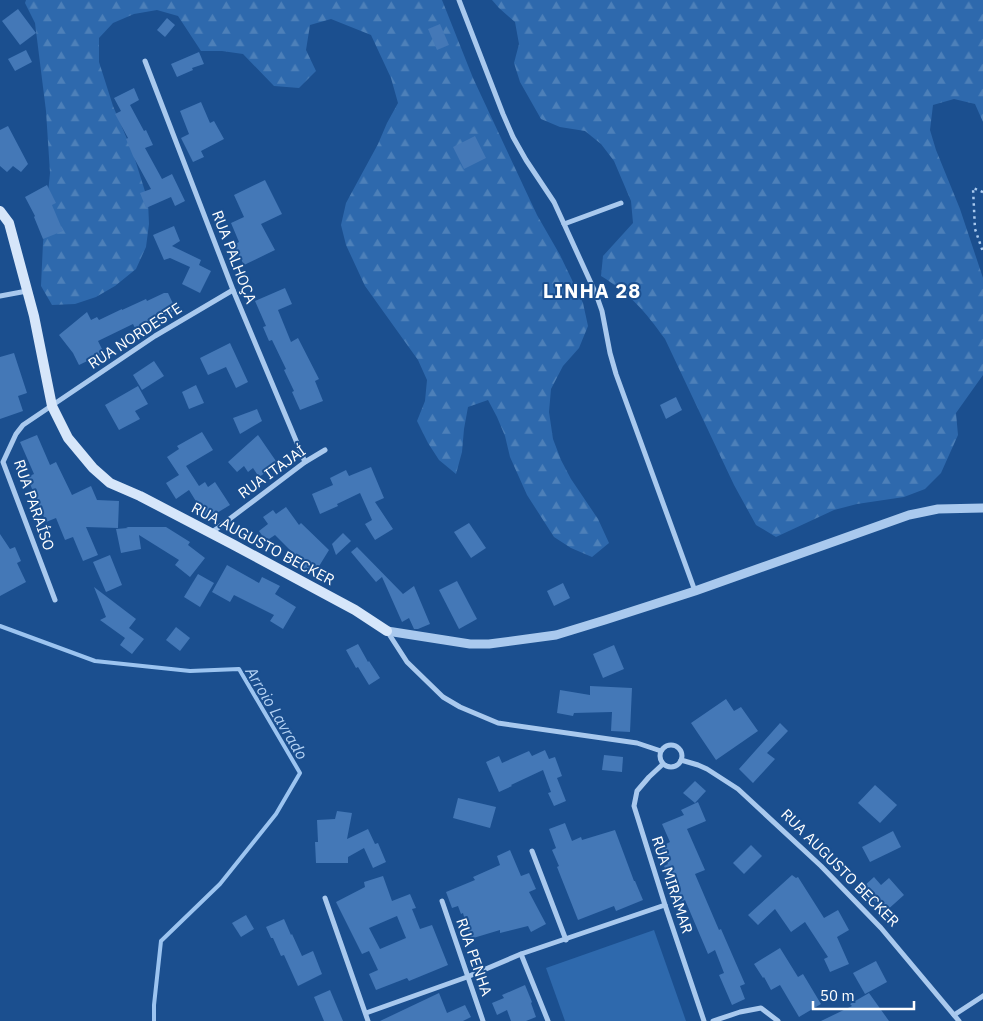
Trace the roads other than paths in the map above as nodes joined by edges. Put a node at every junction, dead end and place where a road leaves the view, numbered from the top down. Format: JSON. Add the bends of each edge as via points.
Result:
{"nodes":[{"id":1,"x":459,"y":0,"type":"edge"},
{"id":2,"x":145,"y":61,"type":"dead end"},
{"id":3,"x":621,"y":203,"type":"dead end"},
{"id":4,"x":0,"y":210,"type":"edge"},
{"id":5,"x":564,"y":224,"type":"junction"},
{"id":6,"x":233,"y":290,"type":"junction"},
{"id":7,"x":26,"y":291,"type":"junction"},
{"id":8,"x":0,"y":296,"type":"edge"},
{"id":9,"x":52,"y":406,"type":"junction"},
{"id":10,"x":325,"y":450,"type":"dead end"},
{"id":11,"x":0,"y":456,"type":"edge"},
{"id":12,"x":2,"y":462,"type":"junction"},
{"id":13,"x":305,"y":462,"type":"junction"},
{"id":14,"x":983,"y":508,"type":"edge"},
{"id":15,"x":211,"y":533,"type":"junction"},
{"id":16,"x":695,"y":591,"type":"junction"},
{"id":17,"x":56,"y":600,"type":"dead end"},
{"id":18,"x":387,"y":631,"type":"junction"},
{"id":19,"x":661,"y":751,"type":"junction"},
{"id":20,"x":681,"y":760,"type":"junction"},
{"id":21,"x":663,"y":764,"type":"junction"},
{"id":22,"x":532,"y":851,"type":"dead end"},
{"id":23,"x":325,"y":898,"type":"dead end"},
{"id":24,"x":442,"y":901,"type":"dead end"},
{"id":25,"x":665,"y":905,"type":"junction"},
{"id":26,"x":566,"y":940,"type":"junction"},
{"id":27,"x":521,"y":954,"type":"junction"},
{"id":28,"x":467,"y":977,"type":"junction"},
{"id":29,"x":983,"y":996,"type":"edge"},
{"id":30,"x":366,"y":1013,"type":"junction"},
{"id":31,"x":954,"y":1015,"type":"junction"},
{"id":32,"x":368,"y":1021,"type":"edge"},
{"id":33,"x":483,"y":1021,"type":"edge"},
{"id":34,"x":548,"y":1021,"type":"edge"},
{"id":35,"x":704,"y":1021,"type":"edge"},
{"id":36,"x":713,"y":1021,"type":"edge"},
{"id":37,"x":778,"y":1021,"type":"edge"},
{"id":38,"x":959,"y":1021,"type":"edge"}],
"edges":[{"from":1,"to":5,"type":"street","via":[[513,137]]},
{"from":2,"to":6,"type":"street","name":"RUA PALHOÇA"},
{"from":3,"to":5,"type":"street"},
{"from":4,"to":7,"type":"main road","name":"RUA AUGUSTO BECKER","via":[[9,223]]},
{"from":5,"to":16,"type":"street","via":[[596,294],[616,374]]},
{"from":6,"to":9,"type":"street","name":"RUA NORDESTE","via":[[155,336]]},
{"from":6,"to":13,"type":"street","name":"RUA PALHOÇA"},
{"from":7,"to":8,"type":"street"},
{"from":7,"to":9,"type":"main road","name":"RUA AUGUSTO BECKER"},
{"from":9,"to":12,"type":"street","name":"RUA PARAÍSO","via":[[23,425]]},
{"from":9,"to":15,"type":"main road","name":"RUA AUGUSTO BECKER","via":[[68,438],[110,483]]},
{"from":10,"to":13,"type":"street","name":"RUA ITAJAÍ"},
{"from":11,"to":12,"type":"street"},
{"from":12,"to":17,"type":"street","name":"RUA PARAÍSO"},
{"from":13,"to":15,"type":"street","name":"RUA ITAJAÍ"},
{"from":14,"to":16,"type":"street","via":[[938,509],[909,516]]},
{"from":15,"to":18,"type":"main road","name":"RUA AUGUSTO BECKER","via":[[355,610]]},
{"from":16,"to":18,"type":"street","via":[[556,634],[489,644]]},
{"from":18,"to":19,"type":"street","name":"RUA AUGUSTO BECKER","via":[[407,662],[443,697],[460,708],[498,723],[636,744]]},
{"from":19,"to":20,"type":"street","via":[[668,745],[673,746],[680,751]]},
{"from":19,"to":21,"type":"street"},
{"from":20,"to":21,"type":"street","via":[[673,766]]},
{"from":20,"to":31,"type":"street","name":"RUA AUGUSTO BECKER","via":[[707,769],[745,795],[881,928]]},
{"from":21,"to":25,"type":"street","name":"RUA MIRAMAR","via":[[637,791],[634,806]]},
{"from":22,"to":26,"type":"street"},
{"from":23,"to":30,"type":"street"},
{"from":24,"to":28,"type":"street","name":"RUA PENHA"},
{"from":25,"to":26,"type":"street"},
{"from":25,"to":35,"type":"street","name":"RUA MIRAMAR"},
{"from":26,"to":27,"type":"street"},
{"from":27,"to":28,"type":"street"},
{"from":27,"to":34,"type":"street"},
{"from":28,"to":30,"type":"street"},
{"from":28,"to":33,"type":"street","name":"RUA PENHA"},
{"from":29,"to":31,"type":"street"},
{"from":30,"to":32,"type":"street"},
{"from":31,"to":38,"type":"street","name":"RUA AUGUSTO BECKER"},
{"from":36,"to":37,"type":"street","via":[[761,1008]]}]}
